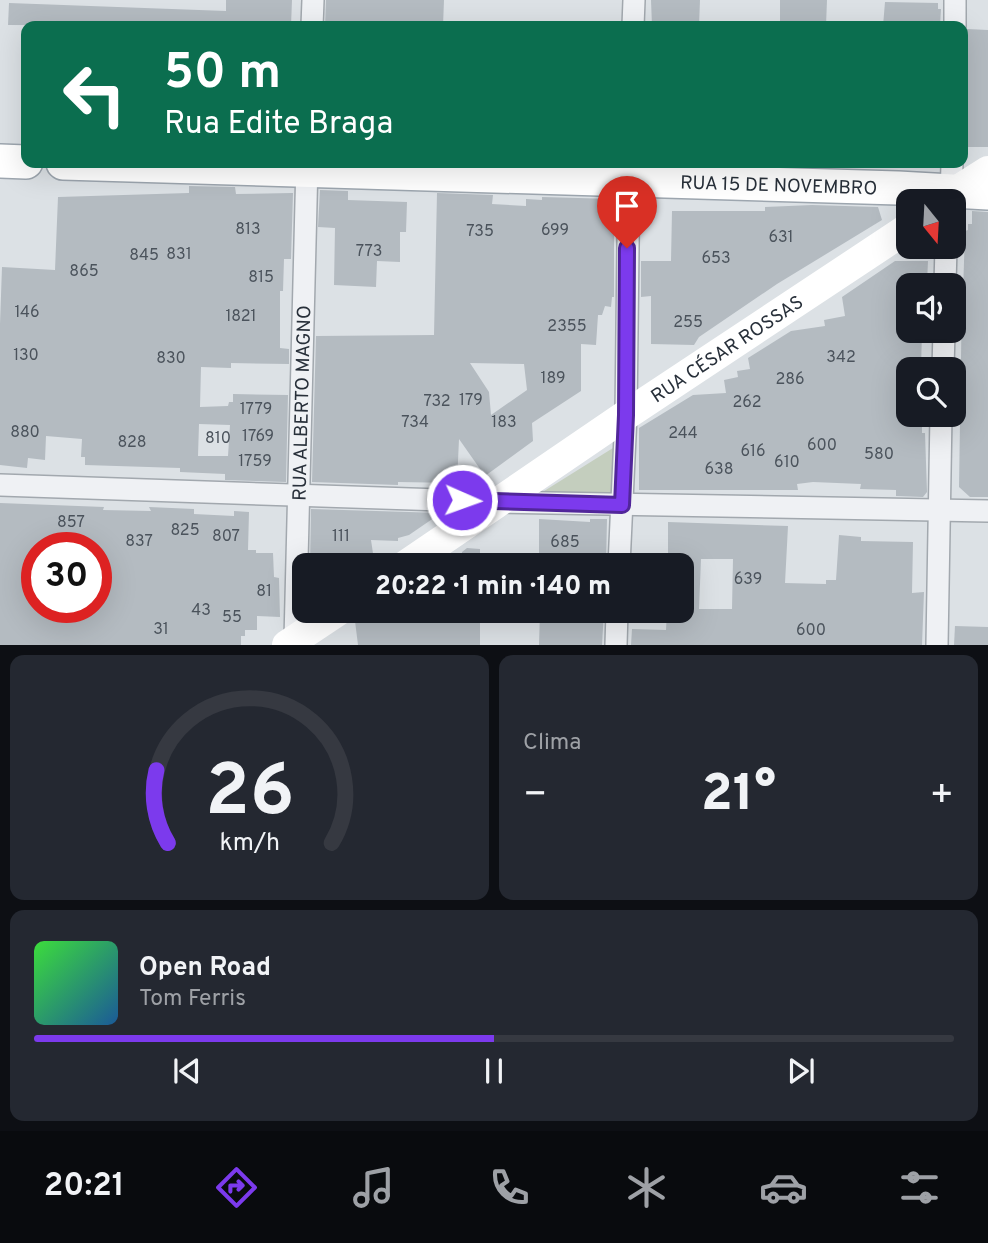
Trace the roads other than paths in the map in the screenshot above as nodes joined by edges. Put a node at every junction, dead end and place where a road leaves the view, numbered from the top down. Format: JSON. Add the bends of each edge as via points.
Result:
{"nodes":[{"id":1,"x":313,"y":0,"type":"edge"},
{"id":2,"x":634,"y":0,"type":"edge"},
{"id":3,"x":955,"y":0,"type":"edge"},
{"id":4,"x":312,"y":21,"type":"edge"},
{"id":5,"x":633,"y":21,"type":"edge"},
{"id":6,"x":955,"y":21,"type":"edge"},
{"id":7,"x":0,"y":161,"type":"edge"},
{"id":8,"x":21,"y":162,"type":"edge"},
{"id":9,"x":307,"y":168,"type":"edge"},
{"id":10,"x":414,"y":168,"type":"edge"},
{"id":11,"x":988,"y":171,"type":"edge"},
{"id":12,"x":628,"y":172,"type":"edge"},
{"id":13,"x":949,"y":189,"type":"edge"},
{"id":14,"x":966,"y":191,"type":"edge"},
{"id":15,"x":988,"y":193,"type":"edge"},
{"id":16,"x":896,"y":236,"type":"edge"},
{"id":17,"x":626,"y":415,"type":"junction"},
{"id":18,"x":941,"y":427,"type":"edge"},
{"id":19,"x":0,"y":485,"type":"edge"},
{"id":20,"x":298,"y":494,"type":"junction"},
{"id":21,"x":500,"y":502,"type":"junction"},
{"id":22,"x":622,"y":505,"type":"junction"},
{"id":23,"x":938,"y":509,"type":"junction"},
{"id":24,"x":988,"y":511,"type":"edge"},
{"id":25,"x":424,"y":553,"type":"edge"},
{"id":26,"x":620,"y":553,"type":"edge"},
{"id":27,"x":321,"y":623,"type":"edge"},
{"id":28,"x":617,"y":623,"type":"edge"},
{"id":29,"x":292,"y":643,"type":"edge"},
{"id":30,"x":616,"y":645,"type":"edge"},
{"id":31,"x":937,"y":645,"type":"edge"}],
"edges":[{"from":1,"to":4,"type":"street"},
{"from":2,"to":5,"type":"street"},
{"from":3,"to":6,"type":"street"},
{"from":7,"to":8,"type":"main road"},
{"from":9,"to":20,"type":"street","name":"RUA ALBERTO MAGNO"},
{"from":10,"to":12,"type":"main road","name":"RUA 15 DE NOVEMBRO"},
{"from":11,"to":13,"type":"main road"},
{"from":12,"to":13,"type":"main road","name":"RUA 15 DE NOVEMBRO"},
{"from":12,"to":17,"type":"street"},
{"from":14,"to":15,"type":"main road","name":"RUA 15 DE NOVEMBRO"},
{"from":16,"to":17,"type":"main road","name":"RUA CÉSAR ROSSAS"},
{"from":17,"to":21,"type":"main road","name":"RUA CÉSAR ROSSAS"},
{"from":17,"to":22,"type":"street"},
{"from":18,"to":23,"type":"street"},
{"from":19,"to":20,"type":"street"},
{"from":20,"to":21,"type":"street"},
{"from":20,"to":29,"type":"street","name":"RUA ALBERTO MAGNO"},
{"from":21,"to":22,"type":"street"},
{"from":21,"to":25,"type":"main road","name":"RUA CÉSAR ROSSAS"},
{"from":22,"to":23,"type":"street"},
{"from":22,"to":26,"type":"street"},
{"from":23,"to":24,"type":"street"},
{"from":23,"to":31,"type":"street"},
{"from":27,"to":29,"type":"main road"},
{"from":28,"to":30,"type":"street"}]}
